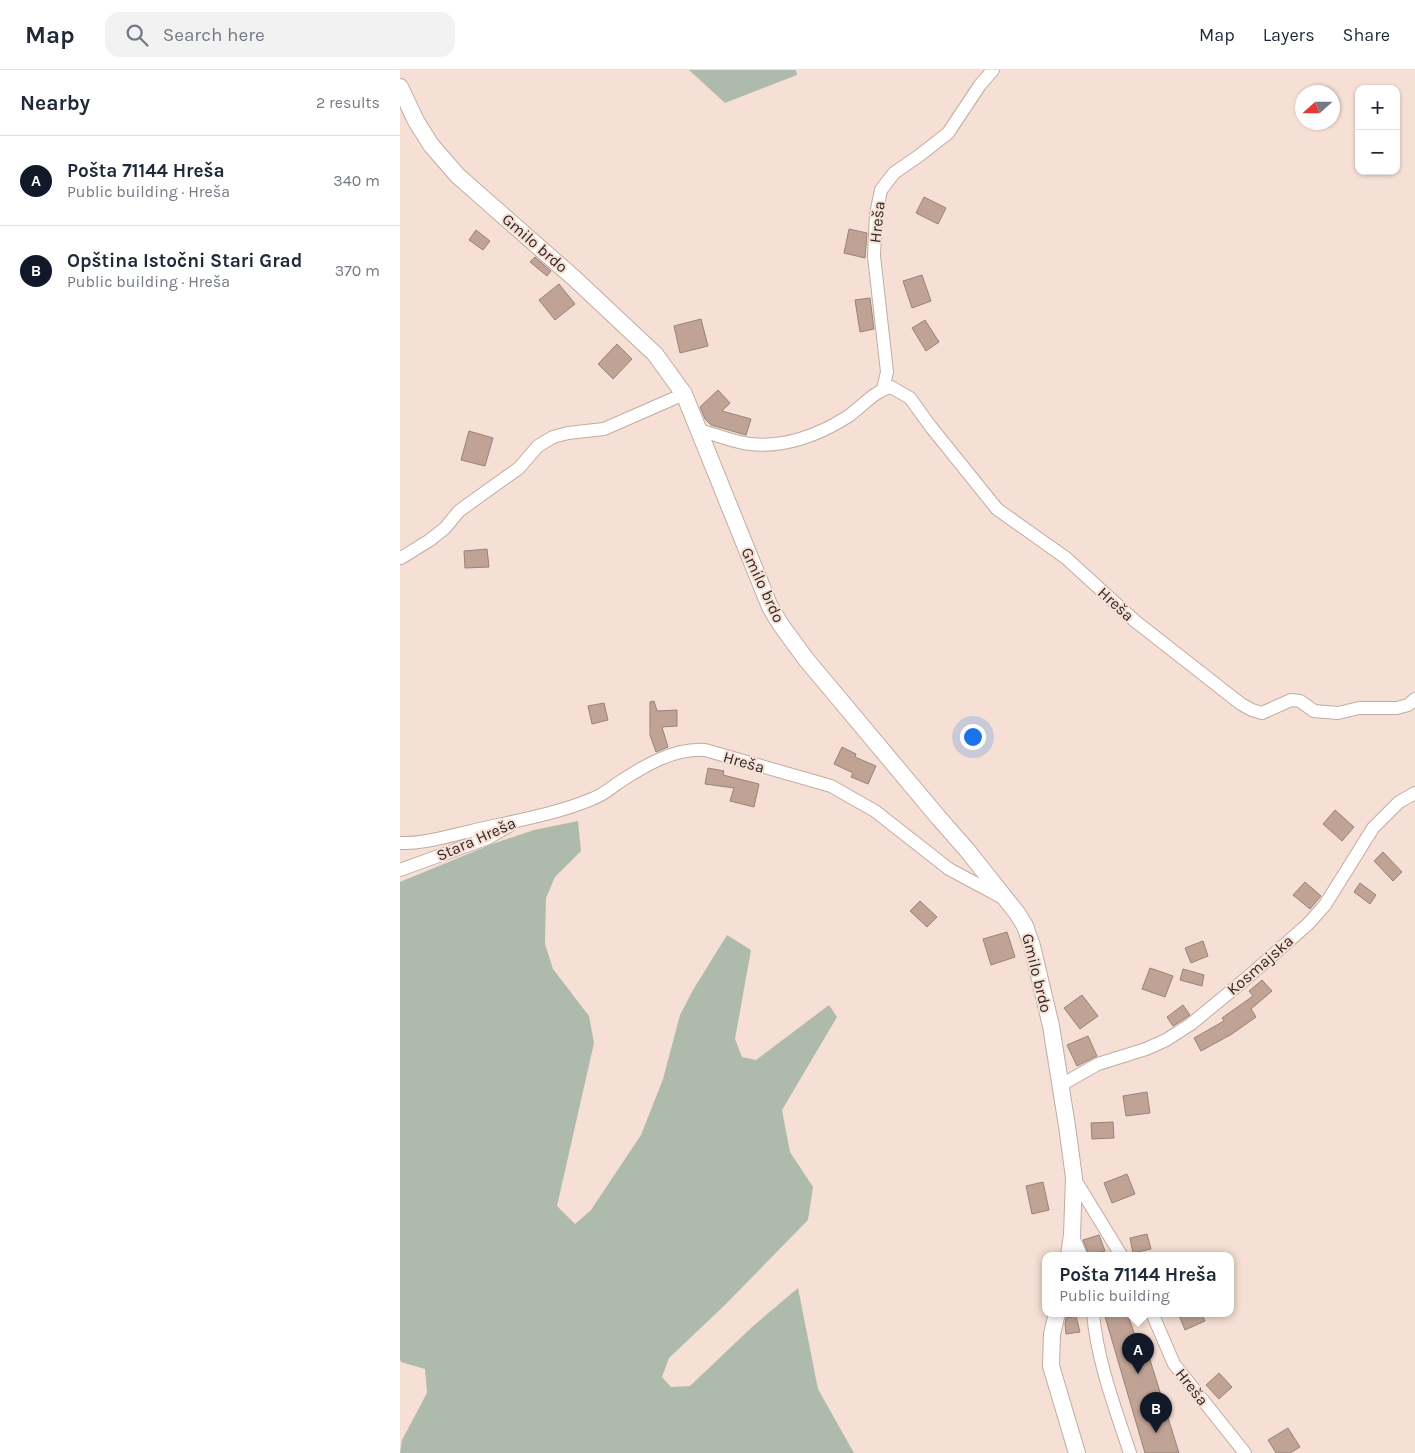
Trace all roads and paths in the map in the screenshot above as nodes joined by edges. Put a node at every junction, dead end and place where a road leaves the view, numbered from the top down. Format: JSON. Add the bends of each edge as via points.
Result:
{"nodes":[{"id":1,"x":993,"y":70,"type":"edge"},
{"id":2,"x":400,"y":87,"type":"edge"},
{"id":3,"x":882,"y":389,"type":"junction"},
{"id":4,"x":684,"y":394,"type":"junction"},
{"id":5,"x":698,"y":430,"type":"junction"},
{"id":6,"x":401,"y":558,"type":"dead end"},
{"id":7,"x":1415,"y":699,"type":"edge"},
{"id":8,"x":1415,"y":793,"type":"edge"},
{"id":9,"x":522,"y":819,"type":"junction"},
{"id":10,"x":400,"y":843,"type":"edge"},
{"id":11,"x":400,"y":870,"type":"edge"},
{"id":12,"x":1006,"y":900,"type":"junction"},
{"id":13,"x":1061,"y":1085,"type":"junction"},
{"id":14,"x":1074,"y":1178,"type":"junction"},
{"id":15,"x":1072,"y":1235,"type":"junction"},
{"id":16,"x":1069,"y":1252,"type":"edge"},
{"id":17,"x":1080,"y":1252,"type":"edge"},
{"id":18,"x":1119,"y":1252,"type":"edge"},
{"id":19,"x":1056,"y":1317,"type":"edge"},
{"id":20,"x":1093,"y":1317,"type":"edge"},
{"id":21,"x":1154,"y":1317,"type":"edge"},
{"id":22,"x":1077,"y":1453,"type":"edge"},
{"id":23,"x":1130,"y":1453,"type":"edge"},
{"id":24,"x":1245,"y":1453,"type":"edge"}],
"edges":[{"from":1,"to":3,"type":"street","name":"Hreša","via":[[948,133],[894,173],[880,190],[874,256],[887,372]]},
{"from":2,"to":4,"type":"main road","name":"Gmilo brdo","via":[[431,145],[458,176],[656,354]]},
{"from":3,"to":5,"type":"street","via":[[822,432],[796,440],[749,444]]},
{"from":3,"to":7,"type":"street","name":"Hreša","via":[[891,387],[910,398],[997,509],[1066,558],[1149,633],[1252,710],[1262,713],[1291,700],[1300,701],[1314,711],[1338,713],[1359,708],[1397,708]]},
{"from":4,"to":5,"type":"main road","name":"Gmilo brdo"},
{"from":4,"to":6,"type":"street","via":[[604,429],[553,437],[538,446],[519,468],[459,511],[430,540]]},
{"from":5,"to":12,"type":"main road","name":"Gmilo brdo","via":[[770,607],[781,625]]},
{"from":8,"to":13,"type":"street","name":"Kosmajska","via":[[1399,802],[1373,828],[1326,904],[1308,924],[1241,983],[1166,1040],[1098,1064]]},
{"from":9,"to":10,"type":"street","name":"Stara Hreša"},
{"from":9,"to":11,"type":"street","name":"Stara Hreša","via":[[488,838]]},
{"from":9,"to":12,"type":"street","name":"Hreša","via":[[593,799],[631,774],[670,755],[691,749],[704,750],[831,786],[875,811],[949,869]]},
{"from":12,"to":13,"type":"main road","name":"Gmilo brdo","via":[[1025,926],[1032,946]]},
{"from":13,"to":14,"type":"main road","name":"Gmilo brdo"},
{"from":14,"to":15,"type":"main road"},
{"from":14,"to":18,"type":"street"},
{"from":15,"to":16,"type":"main road"},
{"from":15,"to":17,"type":"street"},
{"from":19,"to":22,"type":"main road","via":[[1051,1366]]},
{"from":20,"to":23,"type":"street","via":[[1108,1382]]},
{"from":21,"to":24,"type":"street","name":"Hreša","via":[[1174,1364]]}]}
